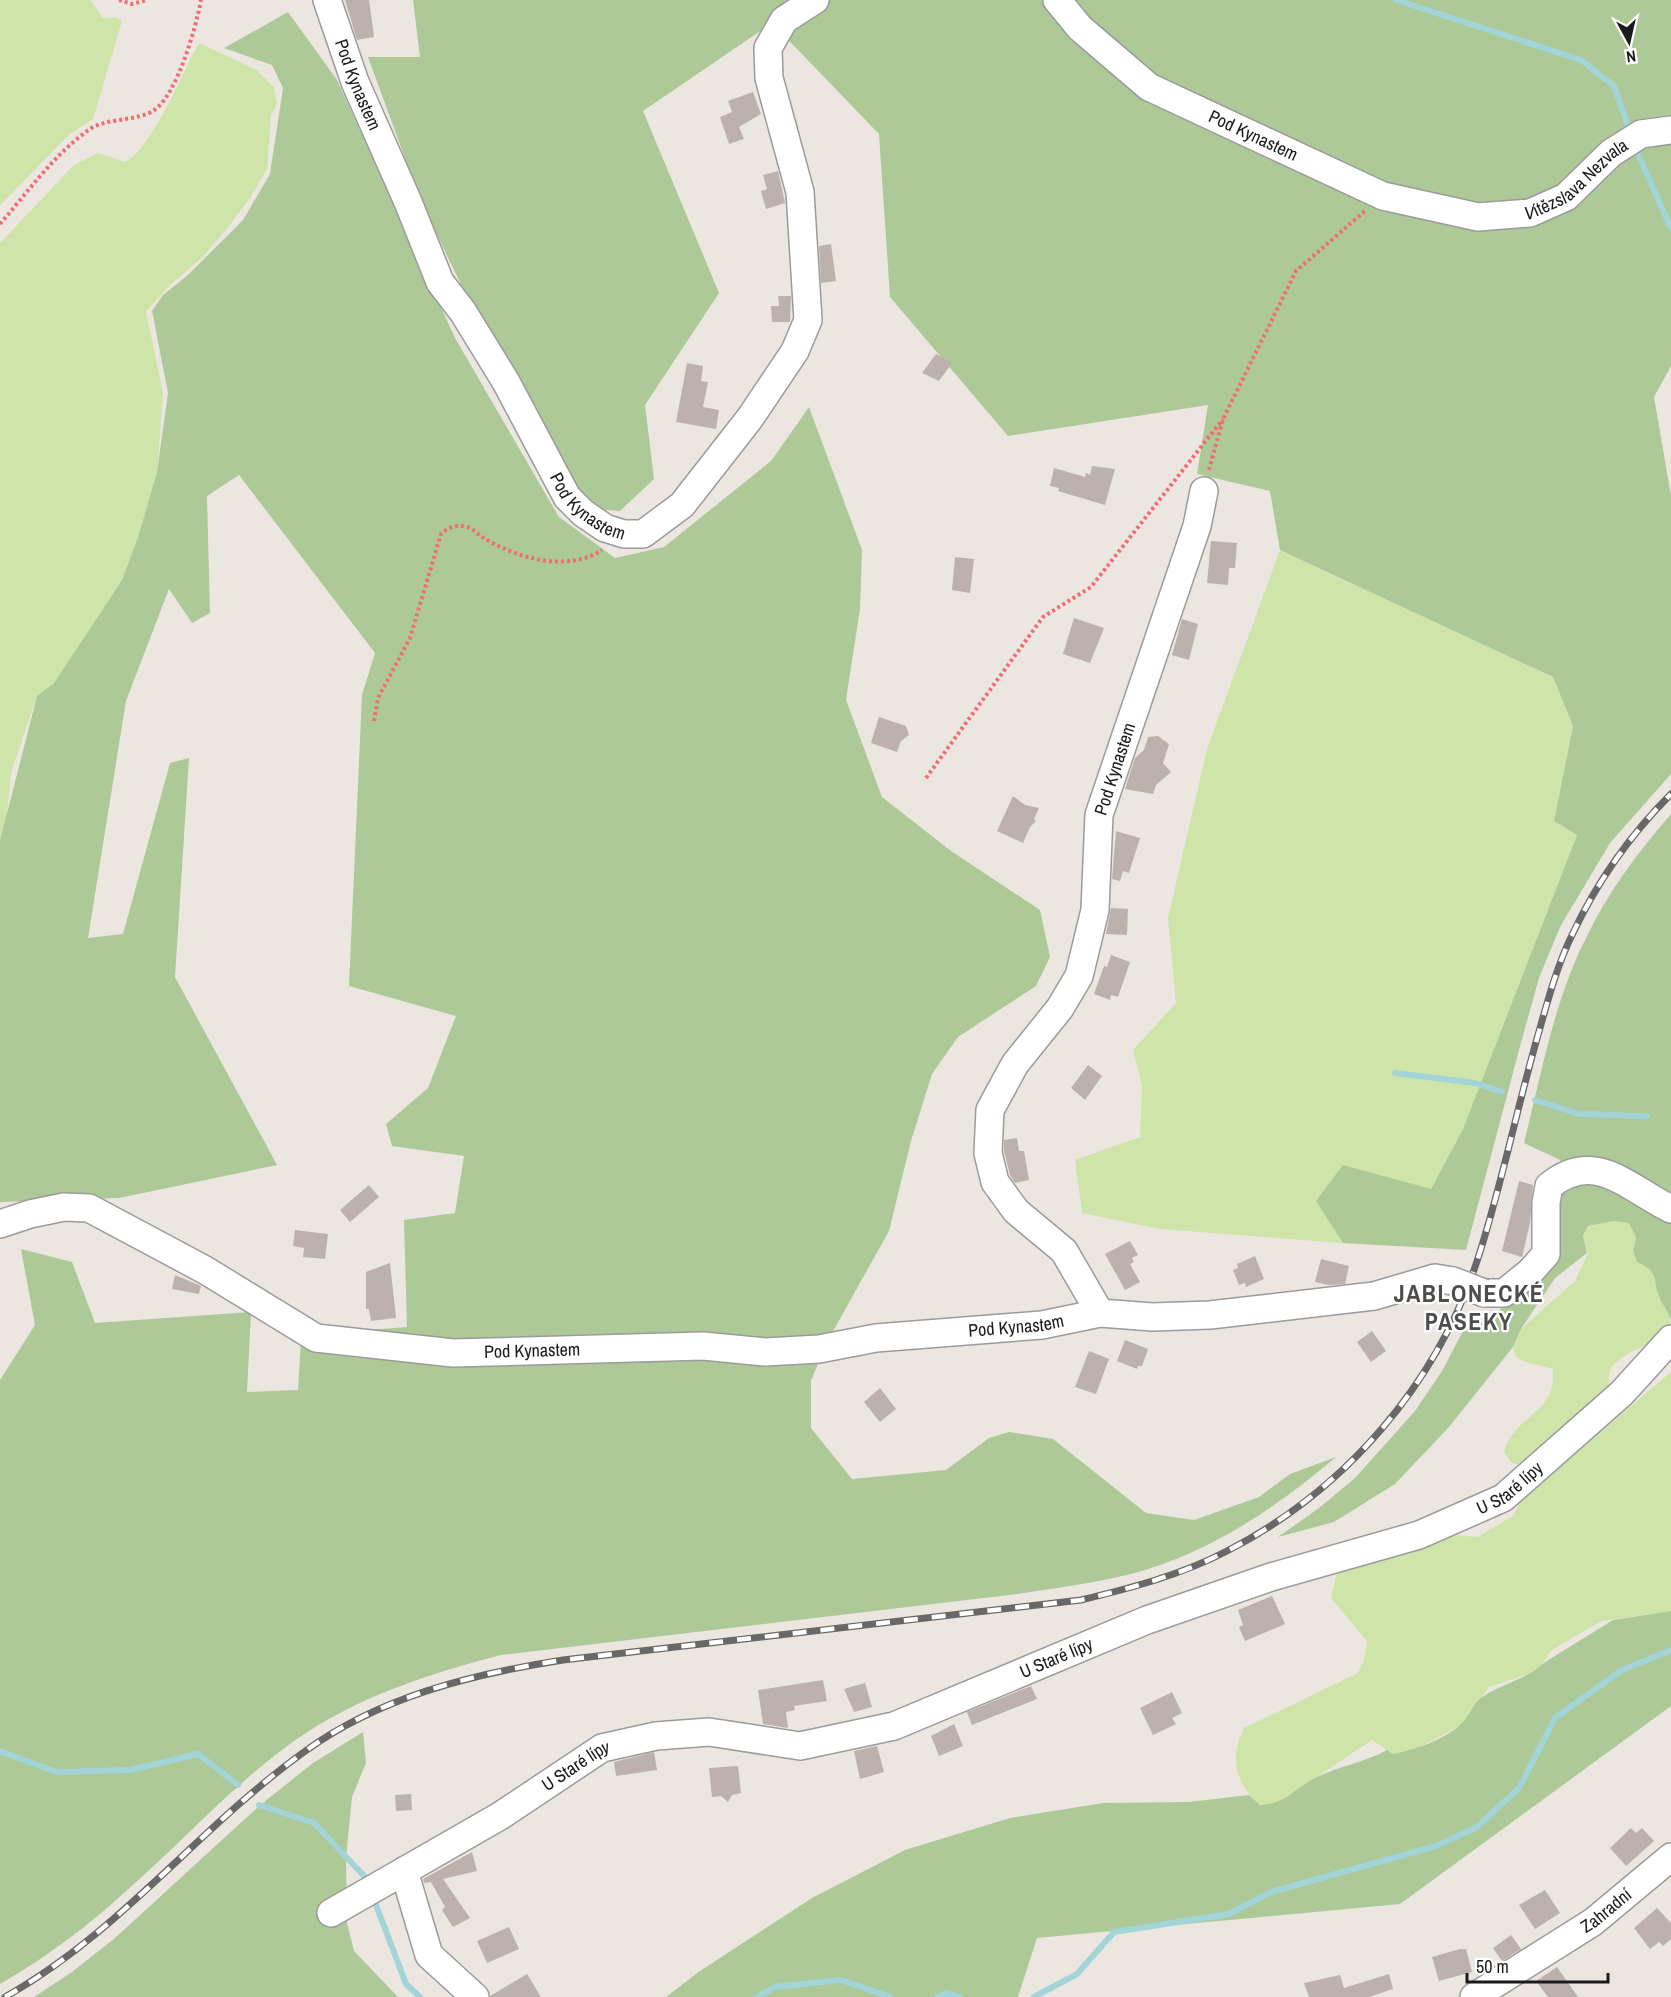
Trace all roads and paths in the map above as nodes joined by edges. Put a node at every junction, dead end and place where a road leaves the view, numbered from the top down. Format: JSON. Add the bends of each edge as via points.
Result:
{"nodes":[{"id":1,"x":119,"y":0,"type":"edge"},
{"id":2,"x":147,"y":0,"type":"edge"},
{"id":3,"x":201,"y":0,"type":"edge"},
{"id":4,"x":327,"y":0,"type":"edge"},
{"id":5,"x":815,"y":0,"type":"edge"},
{"id":6,"x":1057,"y":0,"type":"edge"},
{"id":7,"x":1671,"y":130,"type":"edge"},
{"id":8,"x":1383,"y":196,"type":"junction"},
{"id":9,"x":1478,"y":217,"type":"joint"},
{"id":10,"x":0,"y":224,"type":"edge"},
{"id":11,"x":1222,"y":419,"type":"junction"},
{"id":12,"x":1204,"y":490,"type":"joint"},
{"id":13,"x":624,"y":534,"type":"junction"},
{"id":14,"x":374,"y":721,"type":"dead end"},
{"id":15,"x":926,"y":778,"type":"dead end"},
{"id":16,"x":1671,"y":1209,"type":"edge"},
{"id":17,"x":0,"y":1224,"type":"edge"},
{"id":18,"x":1100,"y":1313,"type":"junction"},
{"id":19,"x":1671,"y":1339,"type":"edge"},
{"id":20,"x":1668,"y":1867,"type":"edge"},
{"id":21,"x":404,"y":1871,"type":"junction"},
{"id":22,"x":331,"y":1913,"type":"dead end"},
{"id":23,"x":475,"y":1997,"type":"edge"},
{"id":24,"x":1476,"y":1997,"type":"edge"}],
"edges":[{"from":1,"to":2,"type":"path","via":[[132,4]]},
{"from":3,"to":10,"type":"path","via":[[193,39],[166,97],[153,111],[89,129],[57,158]]},
{"from":4,"to":13,"type":"street","name":"Pod Kynastem","via":[[354,82],[440,282],[507,382],[567,497],[605,528]]},
{"from":5,"to":13,"type":"street","name":"Pod Kynastem","via":[[784,20],[768,48],[770,78],[800,192],[808,320],[795,351],[750,418],[682,505],[643,534]]},
{"from":6,"to":8,"type":"street","name":"Pod Kynastem","via":[[1080,28],[1149,87]]},
{"from":7,"to":9,"type":"street","name":"Vítězslava Nezvala","via":[[1641,134],[1611,153],[1566,197],[1530,213]]},
{"from":8,"to":9,"type":"street","name":"Pod Kynastem"},
{"from":8,"to":11,"type":"path","via":[[1296,271]]},
{"from":11,"to":12,"type":"path"},
{"from":11,"to":15,"type":"path","via":[[1090,587],[1043,617]]},
{"from":12,"to":18,"type":"street","name":"Pod Kynastem","via":[[1197,526],[1099,815],[1095,910],[1079,976],[1060,1008],[1015,1064],[990,1110],[988,1153],[995,1182],[1016,1211],[1064,1251]]},
{"from":13,"to":14,"type":"path","via":[[592,558],[552,562],[524,555],[482,537],[469,527],[448,528],[441,534],[410,638],[378,698]]},
{"from":16,"to":18,"type":"street","name":"Pod Kynastem","bridge":true,"via":[[1613,1176],[1593,1169],[1580,1170],[1549,1186],[1546,1254],[1504,1293],[1484,1293],[1435,1278],[1374,1296],[1210,1315],[1152,1317]]},
{"from":17,"to":18,"type":"street","name":"Pod Kynastem","via":[[53,1209],[89,1208],[205,1270],[316,1338],[423,1351],[703,1346],[765,1352],[819,1349],[876,1338],[1042,1325]]},
{"from":19,"to":21,"type":"street","name":"U Staré lípy","via":[[1622,1393],[1503,1498],[1419,1535],[1271,1577],[1147,1620],[894,1726],[800,1746],[709,1732],[656,1736],[603,1748],[500,1816]]},
{"from":20,"to":24,"type":"street","name":"Zahradní","via":[[1593,1922]]},
{"from":21,"to":22,"type":"street","name":"U Staré lípy"},
{"from":21,"to":23,"type":"street","via":[[429,1955]]}]}
